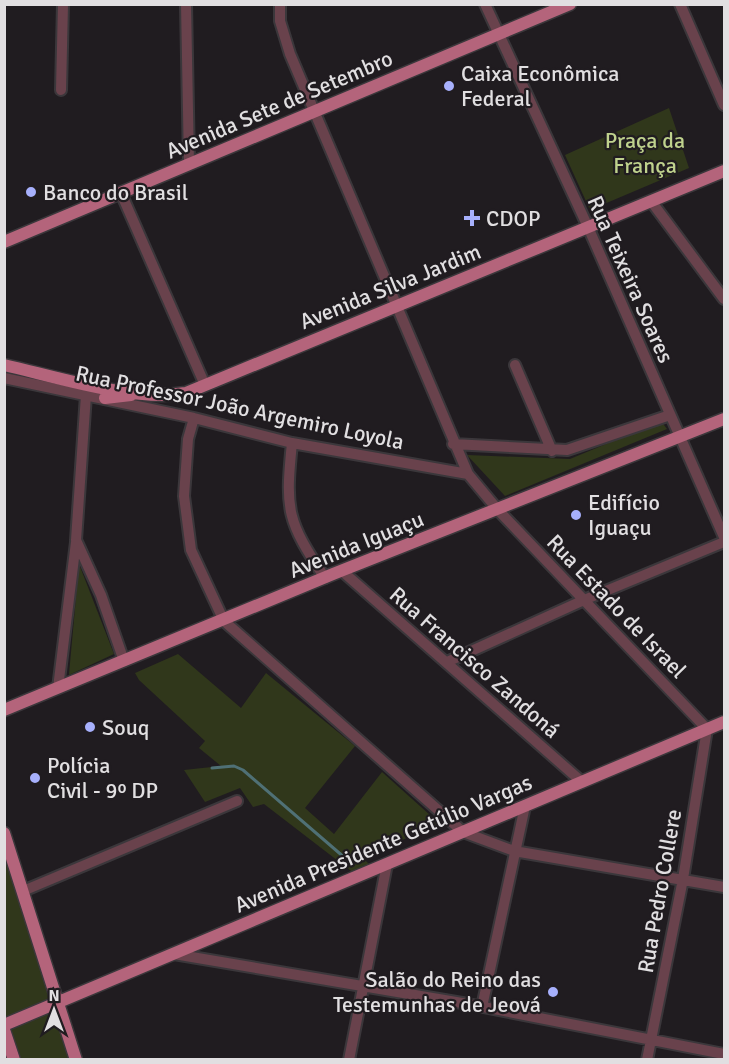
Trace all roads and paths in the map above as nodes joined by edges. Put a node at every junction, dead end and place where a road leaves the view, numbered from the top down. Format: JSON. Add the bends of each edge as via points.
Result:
{"nodes":[{"id":1,"x":63,"y":4,"type":"edge"},
{"id":2,"x":186,"y":4,"type":"edge"},
{"id":3,"x":280,"y":4,"type":"edge"},
{"id":4,"x":485,"y":4,"type":"edge"},
{"id":5,"x":570,"y":4,"type":"edge"},
{"id":6,"x":680,"y":4,"type":"edge"},
{"id":7,"x":498,"y":34,"type":"junction"},
{"id":8,"x":61,"y":90,"type":"dead end"},
{"id":9,"x":724,"y":105,"type":"edge"},
{"id":10,"x":315,"y":112,"type":"junction"},
{"id":11,"x":189,"y":164,"type":"junction"},
{"id":12,"x":724,"y":171,"type":"edge"},
{"id":13,"x":121,"y":193,"type":"junction"},
{"id":14,"x":651,"y":201,"type":"junction"},
{"id":15,"x":588,"y":227,"type":"junction"},
{"id":16,"x":4,"y":242,"type":"edge"},
{"id":17,"x":724,"y":299,"type":"edge"},
{"id":18,"x":397,"y":306,"type":"junction"},
{"id":19,"x":4,"y":365,"type":"edge"},
{"id":20,"x":515,"y":365,"type":"dead end"},
{"id":21,"x":4,"y":378,"type":"edge"},
{"id":22,"x":205,"y":385,"type":"junction"},
{"id":23,"x":86,"y":394,"type":"junction"},
{"id":24,"x":139,"y":394,"type":"junction"},
{"id":25,"x":105,"y":398,"type":"junction"},
{"id":26,"x":670,"y":415,"type":"junction"},
{"id":27,"x":194,"y":418,"type":"junction"},
{"id":28,"x":724,"y":419,"type":"edge"},
{"id":29,"x":679,"y":437,"type":"junction"},
{"id":30,"x":292,"y":443,"type":"junction"},
{"id":31,"x":453,"y":444,"type":"junction"},
{"id":32,"x":552,"y":451,"type":"junction"},
{"id":33,"x":468,"y":474,"type":"junction"},
{"id":34,"x":498,"y":510,"type":"junction"},
{"id":35,"x":724,"y":537,"type":"edge"},
{"id":36,"x":76,"y":540,"type":"junction"},
{"id":37,"x":724,"y":542,"type":"edge"},
{"id":38,"x":342,"y":571,"type":"junction"},
{"id":39,"x":325,"y":578,"type":"junction"},
{"id":40,"x":584,"y":600,"type":"junction"},
{"id":41,"x":224,"y":621,"type":"junction"},
{"id":42,"x":124,"y":662,"type":"junction"},
{"id":43,"x":447,"y":662,"type":"junction"},
{"id":44,"x":58,"y":688,"type":"junction"},
{"id":45,"x":4,"y":710,"type":"edge"},
{"id":46,"x":724,"y":722,"type":"edge"},
{"id":47,"x":707,"y":729,"type":"junction"},
{"id":48,"x":582,"y":782,"type":"junction"},
{"id":49,"x":237,"y":801,"type":"dead end"},
{"id":50,"x":525,"y":806,"type":"junction"},
{"id":51,"x":463,"y":832,"type":"junction"},
{"id":52,"x":4,"y":833,"type":"edge"},
{"id":53,"x":514,"y":851,"type":"junction"},
{"id":54,"x":387,"y":864,"type":"junction"},
{"id":55,"x":683,"y":879,"type":"junction"},
{"id":56,"x":724,"y":887,"type":"edge"},
{"id":57,"x":23,"y":891,"type":"junction"},
{"id":58,"x":174,"y":954,"type":"junction"},
{"id":59,"x":363,"y":987,"type":"junction"},
{"id":60,"x":58,"y":1003,"type":"junction"},
{"id":61,"x":482,"y":1007,"type":"junction"},
{"id":62,"x":4,"y":1028,"type":"edge"},
{"id":63,"x":651,"y":1040,"type":"junction"},
{"id":64,"x":724,"y":1054,"type":"edge"},
{"id":65,"x":14,"y":1059,"type":"edge"},
{"id":66,"x":76,"y":1059,"type":"edge"},
{"id":67,"x":349,"y":1059,"type":"edge"},
{"id":68,"x":646,"y":1059,"type":"edge"}],
"edges":[{"from":1,"to":8,"type":"street"},
{"from":2,"to":11,"type":"street"},
{"from":3,"to":10,"type":"street","name":"Rua Estado de Israel","via":[[280,21],[290,54]]},
{"from":4,"to":7,"type":"street","name":"Rua Teixeira Soares"},
{"from":5,"to":7,"type":"main road","name":"Avenida Sete de Setembro"},
{"from":6,"to":9,"type":"street"},
{"from":7,"to":10,"type":"main road","name":"Avenida Sete de Setembro"},
{"from":7,"to":15,"type":"street","name":"Rua Teixeira Soares"},
{"from":10,"to":11,"type":"main road","name":"Avenida Sete de Setembro"},
{"from":10,"to":18,"type":"street","name":"Rua Estado de Israel"},
{"from":11,"to":13,"type":"main road","name":"Avenida Sete de Setembro"},
{"from":12,"to":14,"type":"main road","name":"Avenida Silva Jardim"},
{"from":13,"to":16,"type":"main road","name":"Avenida Sete de Setembro"},
{"from":13,"to":22,"type":"street"},
{"from":14,"to":15,"type":"main road","name":"Avenida Silva Jardim"},
{"from":14,"to":17,"type":"street"},
{"from":15,"to":18,"type":"main road","name":"Avenida Silva Jardim"},
{"from":15,"to":26,"type":"street","name":"Rua Teixeira Soares"},
{"from":18,"to":22,"type":"main road","name":"Avenida Silva Jardim"},
{"from":18,"to":31,"type":"street","name":"Rua Estado de Israel"},
{"from":19,"to":24,"type":"main road","name":"Rua Professor João Argemiro Loyola"},
{"from":20,"to":32,"type":"street"},
{"from":21,"to":23,"type":"street","name":"Rua Professor João Argemiro Loyola"},
{"from":22,"to":24,"type":"main road","name":"Rua Professor João Argemiro Loyola","via":[[165,396]]},
{"from":23,"to":25,"type":"street","name":"Rua Professor João Argemiro Loyola"},
{"from":23,"to":36,"type":"street"},
{"from":24,"to":25,"type":"main road"},
{"from":25,"to":27,"type":"street","name":"Rua Professor João Argemiro Loyola"},
{"from":26,"to":29,"type":"street","name":"Rua Teixeira Soares"},
{"from":26,"to":32,"type":"street","via":[[567,450]]},
{"from":27,"to":30,"type":"street","name":"Rua Professor João Argemiro Loyola"},
{"from":27,"to":41,"type":"street","via":[[188,439],[184,496],[191,550]]},
{"from":28,"to":29,"type":"main road","name":"Avenida Iguaçu"},
{"from":29,"to":34,"type":"main road","name":"Avenida Iguaçu"},
{"from":29,"to":35,"type":"street","name":"Rua Teixeira Soares"},
{"from":30,"to":33,"type":"street","name":"Rua Professor João Argemiro Loyola"},
{"from":30,"to":39,"type":"street","via":[[287,489],[289,516]]},
{"from":31,"to":32,"type":"street"},
{"from":31,"to":33,"type":"street","name":"Rua Estado de Israel"},
{"from":33,"to":34,"type":"street","name":"Rua Estado de Israel"},
{"from":34,"to":38,"type":"main road","name":"Avenida Iguaçu"},
{"from":34,"to":40,"type":"street","name":"Rua Estado de Israel"},
{"from":36,"to":42,"type":"street"},
{"from":36,"to":44,"type":"street"},
{"from":37,"to":40,"type":"street"},
{"from":38,"to":39,"type":"main road","name":"Avenida Iguaçu"},
{"from":38,"to":43,"type":"street","name":"Rua Francisco Zandoná"},
{"from":39,"to":41,"type":"main road","name":"Avenida Iguaçu"},
{"from":40,"to":43,"type":"street"},
{"from":40,"to":47,"type":"street","name":"Rua Estado de Israel"},
{"from":41,"to":42,"type":"main road","name":"Avenida Iguaçu"},
{"from":41,"to":51,"type":"street"},
{"from":42,"to":44,"type":"main road","name":"Avenida Iguaçu"},
{"from":43,"to":48,"type":"street","name":"Rua Francisco Zandoná"},
{"from":44,"to":45,"type":"main road","name":"Avenida Iguaçu"},
{"from":46,"to":47,"type":"main road","name":"Avenida Presidente Getúlio Vargas"},
{"from":47,"to":48,"type":"main road","name":"Avenida Presidente Getúlio Vargas"},
{"from":47,"to":55,"type":"street","name":"Rua Pedro Collere"},
{"from":48,"to":50,"type":"main road","name":"Avenida Presidente Getúlio Vargas"},
{"from":49,"to":57,"type":"street"},
{"from":50,"to":51,"type":"main road","name":"Avenida Presidente Getúlio Vargas"},
{"from":50,"to":53,"type":"street"},
{"from":51,"to":53,"type":"street"},
{"from":51,"to":54,"type":"main road","name":"Avenida Presidente Getúlio Vargas"},
{"from":52,"to":57,"type":"main road"},
{"from":53,"to":55,"type":"street"},
{"from":53,"to":61,"type":"street"},
{"from":54,"to":58,"type":"main road","name":"Avenida Presidente Getúlio Vargas"},
{"from":54,"to":59,"type":"street"},
{"from":55,"to":56,"type":"street"},
{"from":55,"to":63,"type":"street","name":"Rua Pedro Collere"},
{"from":57,"to":60,"type":"main road"},
{"from":58,"to":59,"type":"street"},
{"from":58,"to":60,"type":"main road","name":"Avenida Presidente Getúlio Vargas"},
{"from":59,"to":61,"type":"street"},
{"from":59,"to":67,"type":"street"},
{"from":60,"to":62,"type":"main road","name":"Avenida Presidente Getúlio Vargas"},
{"from":60,"to":66,"type":"main road"},
{"from":61,"to":63,"type":"street"},
{"from":62,"to":65,"type":"main road"},
{"from":63,"to":64,"type":"street"},
{"from":63,"to":68,"type":"street","name":"Rua Pedro Collere"}]}
